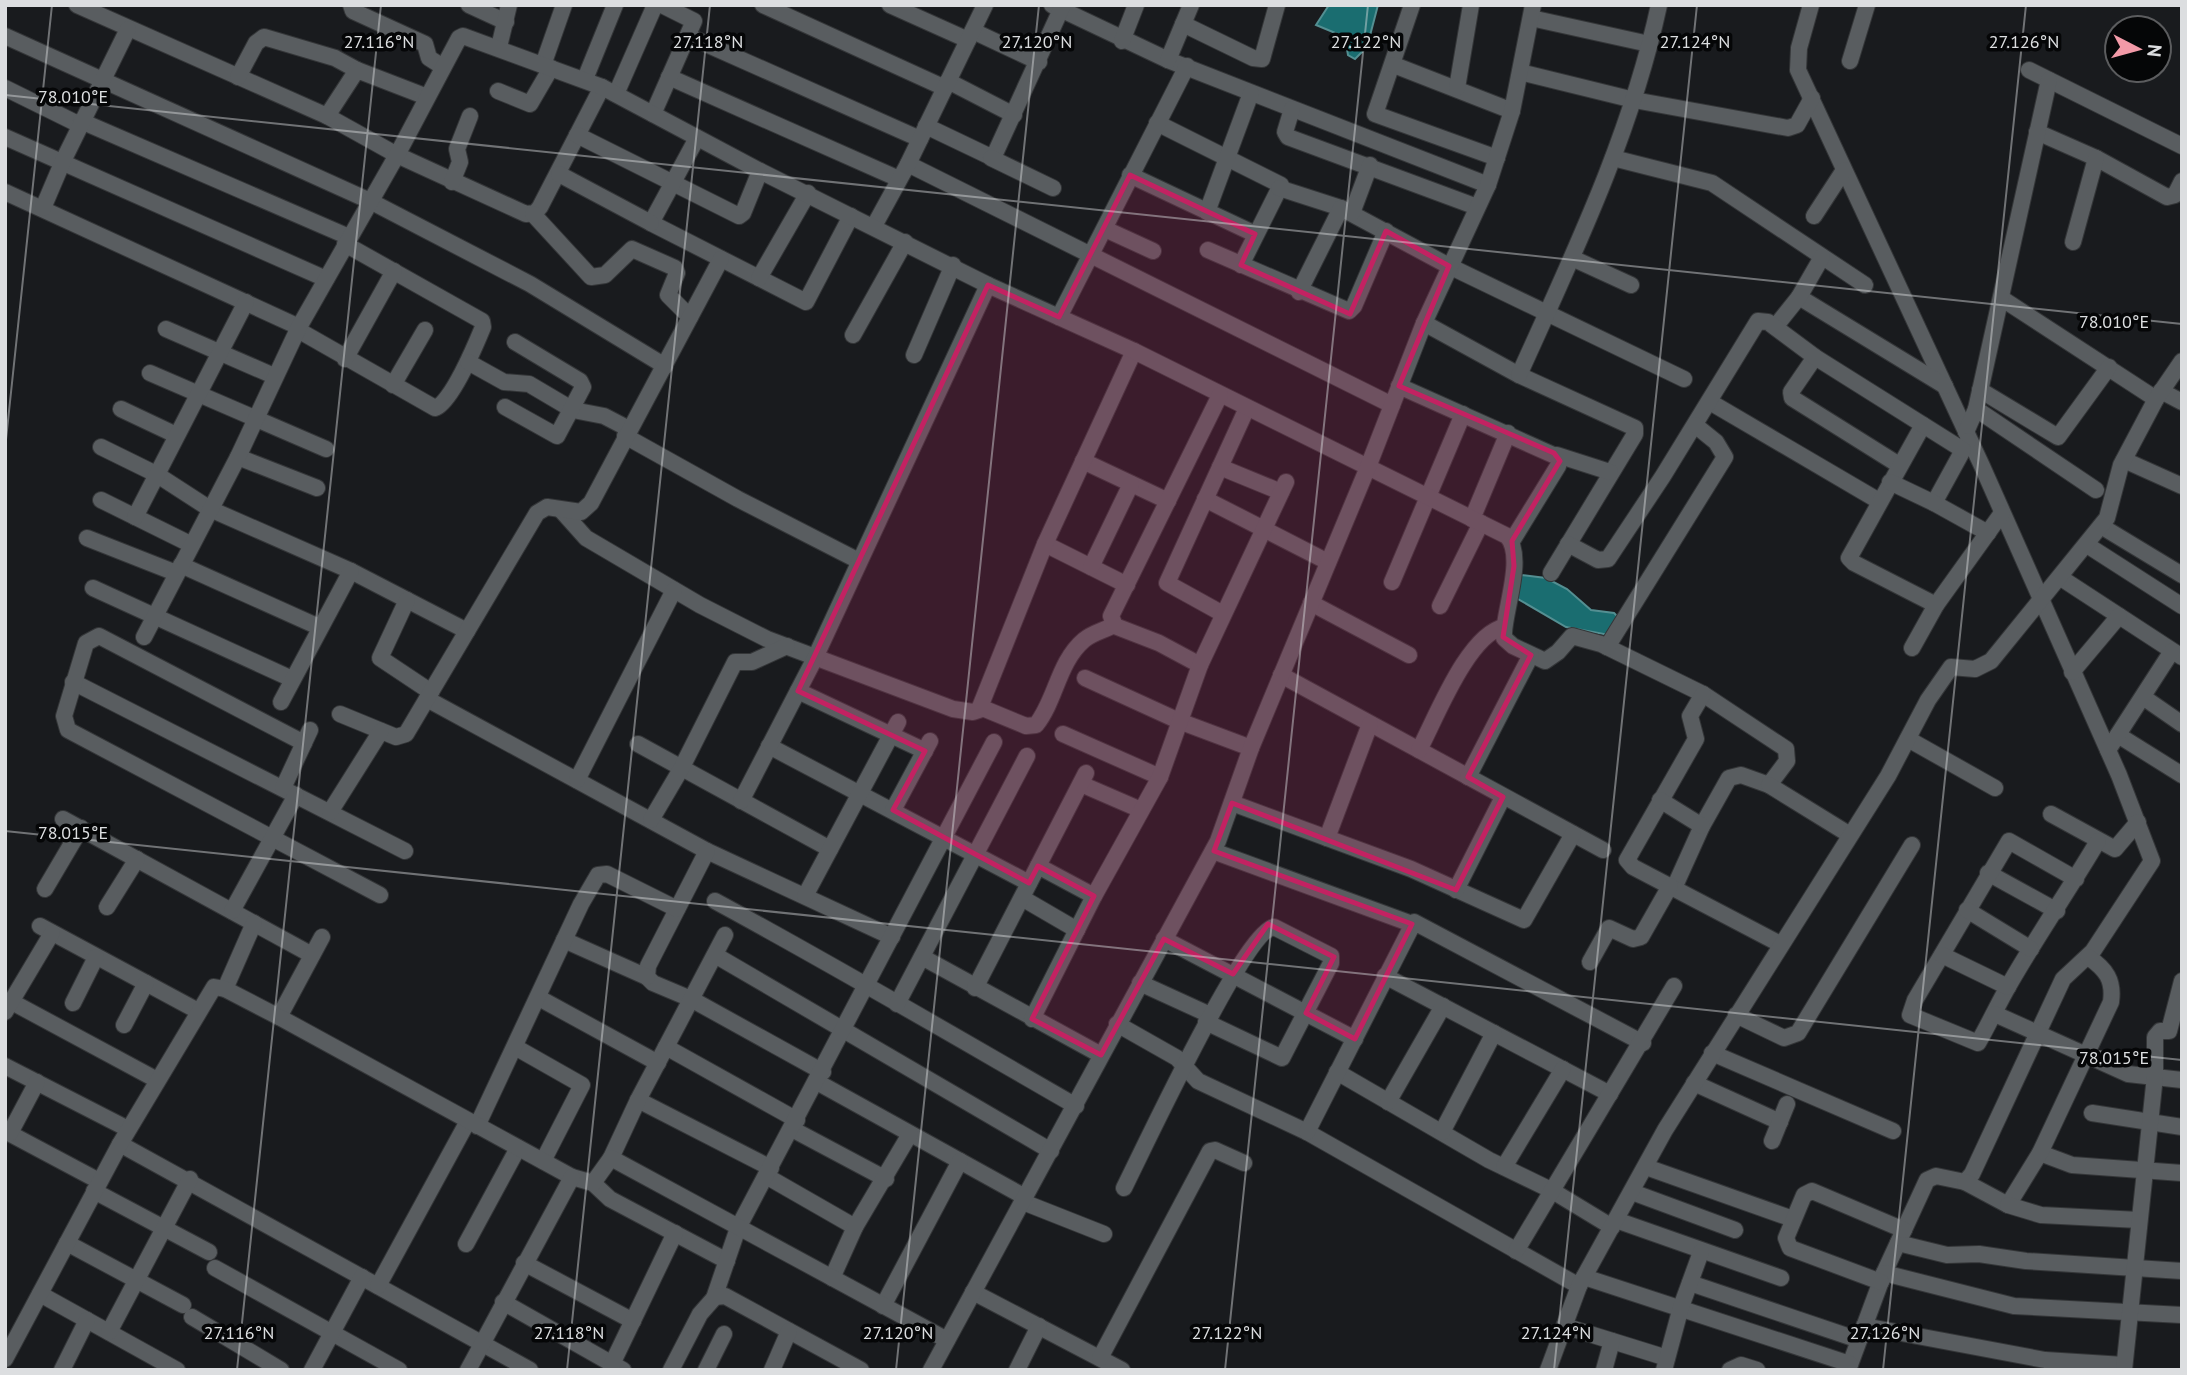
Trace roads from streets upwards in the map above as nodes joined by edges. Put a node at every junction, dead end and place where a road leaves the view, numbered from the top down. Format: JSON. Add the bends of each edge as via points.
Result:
{"nodes":[{"id":1,"x":77,"y":5,"type":"edge"},
{"id":2,"x":351,"y":5,"type":"edge"},
{"id":3,"x":469,"y":5,"type":"edge"},
{"id":4,"x":509,"y":5,"type":"edge"},
{"id":5,"x":565,"y":5,"type":"edge"},
{"id":6,"x":615,"y":5,"type":"edge"},
{"id":7,"x":654,"y":5,"type":"edge"},
{"id":8,"x":662,"y":5,"type":"edge"},
{"id":9,"x":763,"y":5,"type":"edge"},
{"id":10,"x":890,"y":5,"type":"edge"},
{"id":11,"x":985,"y":5,"type":"edge"},
{"id":12,"x":1136,"y":5,"type":"edge"},
{"id":13,"x":1191,"y":5,"type":"edge"},
{"id":14,"x":1277,"y":5,"type":"edge"},
{"id":15,"x":1412,"y":5,"type":"edge"},
{"id":16,"x":1471,"y":5,"type":"edge"},
{"id":17,"x":1659,"y":5,"type":"edge"},
{"id":18,"x":1811,"y":5,"type":"edge"},
{"id":19,"x":1867,"y":5,"type":"edge"},
{"id":20,"x":1059,"y":7,"type":"edge"},
{"id":21,"x":1532,"y":11,"type":"edge"},
{"id":22,"x":506,"y":22,"type":"junction"},
{"id":23,"x":1183,"y":24,"type":"junction"},
{"id":24,"x":128,"y":29,"type":"junction"},
{"id":25,"x":971,"y":35,"type":"junction"},
{"id":26,"x":5,"y":36,"type":"edge"},
{"id":27,"x":688,"y":36,"type":"junction"},
{"id":28,"x":1122,"y":41,"type":"junction"},
{"id":29,"x":1649,"y":44,"type":"junction"},
{"id":30,"x":499,"y":47,"type":"junction"},
{"id":31,"x":1168,"y":60,"type":"junction"},
{"id":32,"x":1850,"y":61,"type":"dead end"},
{"id":33,"x":1039,"y":62,"type":"junction"},
{"id":34,"x":1394,"y":65,"type":"junction"},
{"id":35,"x":1187,"y":66,"type":"junction"},
{"id":36,"x":443,"y":67,"type":"junction"},
{"id":37,"x":547,"y":67,"type":"junction"},
{"id":38,"x":357,"y":70,"type":"junction"},
{"id":39,"x":2029,"y":70,"type":"dead end"},
{"id":40,"x":1520,"y":72,"type":"junction"},
{"id":41,"x":239,"y":77,"type":"junction"},
{"id":42,"x":669,"y":77,"type":"junction"},
{"id":43,"x":585,"y":79,"type":"junction"},
{"id":44,"x":2049,"y":80,"type":"junction"},
{"id":45,"x":100,"y":82,"type":"junction"},
{"id":46,"x":947,"y":84,"type":"junction"},
{"id":47,"x":1457,"y":88,"type":"junction"},
{"id":48,"x":609,"y":90,"type":"junction"},
{"id":49,"x":498,"y":92,"type":"dead end"},
{"id":50,"x":1251,"y":93,"type":"junction"},
{"id":51,"x":7,"y":95,"type":"edge"},
{"id":52,"x":427,"y":97,"type":"junction"},
{"id":53,"x":1812,"y":98,"type":"junction"},
{"id":54,"x":1634,"y":100,"type":"junction"},
{"id":55,"x":1292,"y":109,"type":"junction"},
{"id":56,"x":1512,"y":111,"type":"junction"},
{"id":57,"x":653,"y":114,"type":"junction"},
{"id":58,"x":1014,"y":115,"type":"junction"},
{"id":59,"x":327,"y":116,"type":"junction"},
{"id":60,"x":470,"y":116,"type":"dead end"},
{"id":61,"x":81,"y":123,"type":"junction"},
{"id":62,"x":1157,"y":123,"type":"junction"},
{"id":63,"x":923,"y":132,"type":"junction"},
{"id":64,"x":2037,"y":132,"type":"junction"},
{"id":65,"x":577,"y":135,"type":"junction"},
{"id":66,"x":5,"y":137,"type":"edge"},
{"id":67,"x":696,"y":138,"type":"junction"},
{"id":68,"x":2182,"y":146,"type":"edge"},
{"id":69,"x":397,"y":155,"type":"junction"},
{"id":70,"x":1226,"y":157,"type":"junction"},
{"id":71,"x":991,"y":158,"type":"junction"},
{"id":72,"x":1613,"y":158,"type":"junction"},
{"id":73,"x":1497,"y":159,"type":"junction"},
{"id":74,"x":2096,"y":159,"type":"junction"},
{"id":75,"x":63,"y":161,"type":"junction"},
{"id":76,"x":908,"y":164,"type":"junction"},
{"id":77,"x":1370,"y":165,"type":"junction"},
{"id":78,"x":1844,"y":170,"type":"junction"},
{"id":79,"x":760,"y":172,"type":"junction"},
{"id":80,"x":559,"y":174,"type":"junction"},
{"id":81,"x":1130,"y":176,"type":"junction"},
{"id":82,"x":899,"y":179,"type":"junction"},
{"id":83,"x":2182,"y":181,"type":"edge"},
{"id":84,"x":452,"y":182,"type":"junction"},
{"id":85,"x":673,"y":183,"type":"junction"},
{"id":86,"x":1488,"y":185,"type":"junction"},
{"id":87,"x":1053,"y":188,"type":"dead end"},
{"id":88,"x":1279,"y":188,"type":"junction"},
{"id":89,"x":5,"y":192,"type":"edge"},
{"id":90,"x":808,"y":193,"type":"junction"},
{"id":91,"x":370,"y":201,"type":"junction"},
{"id":92,"x":1478,"y":207,"type":"junction"},
{"id":93,"x":43,"y":208,"type":"junction"},
{"id":94,"x":1346,"y":210,"type":"junction"},
{"id":95,"x":1207,"y":212,"type":"junction"},
{"id":96,"x":533,"y":214,"type":"junction"},
{"id":97,"x":850,"y":216,"type":"junction"},
{"id":98,"x":1814,"y":216,"type":"dead end"},
{"id":99,"x":651,"y":223,"type":"junction"},
{"id":100,"x":874,"y":226,"type":"junction"},
{"id":101,"x":1105,"y":229,"type":"junction"},
{"id":102,"x":1386,"y":232,"type":"junction"},
{"id":103,"x":1255,"y":234,"type":"junction"},
{"id":104,"x":347,"y":241,"type":"junction"},
{"id":105,"x":905,"y":242,"type":"junction"},
{"id":106,"x":2073,"y":242,"type":"dead end"},
{"id":107,"x":1208,"y":250,"type":"dead end"},
{"id":108,"x":1153,"y":251,"type":"dead end"},
{"id":109,"x":1091,"y":254,"type":"junction"},
{"id":110,"x":1822,"y":257,"type":"junction"},
{"id":111,"x":1572,"y":258,"type":"junction"},
{"id":112,"x":721,"y":259,"type":"junction"},
{"id":113,"x":953,"y":265,"type":"junction"},
{"id":114,"x":1241,"y":265,"type":"junction"},
{"id":115,"x":1449,"y":266,"type":"junction"},
{"id":116,"x":394,"y":271,"type":"junction"},
{"id":117,"x":759,"y":278,"type":"junction"},
{"id":118,"x":326,"y":279,"type":"junction"},
{"id":119,"x":988,"y":285,"type":"junction"},
{"id":120,"x":1630,"y":285,"type":"dead end"},
{"id":121,"x":1866,"y":285,"type":"dead end"},
{"id":122,"x":1299,"y":292,"type":"junction"},
{"id":123,"x":1799,"y":297,"type":"junction"},
{"id":124,"x":2001,"y":298,"type":"junction"},
{"id":125,"x":246,"y":302,"type":"junction"},
{"id":126,"x":1547,"y":313,"type":"junction"},
{"id":127,"x":690,"y":317,"type":"junction"},
{"id":128,"x":1059,"y":317,"type":"junction"},
{"id":129,"x":1424,"y":323,"type":"junction"},
{"id":130,"x":1775,"y":327,"type":"junction"},
{"id":131,"x":298,"y":328,"type":"junction"},
{"id":132,"x":166,"y":329,"type":"dead end"},
{"id":133,"x":425,"y":330,"type":"dead end"},
{"id":134,"x":853,"y":335,"type":"dead end"},
{"id":135,"x":515,"y":342,"type":"dead end"},
{"id":136,"x":1135,"y":351,"type":"junction"},
{"id":137,"x":220,"y":352,"type":"junction"},
{"id":138,"x":914,"y":355,"type":"dead end"},
{"id":139,"x":1815,"y":357,"type":"junction"},
{"id":140,"x":345,"y":359,"type":"junction"},
{"id":141,"x":468,"y":362,"type":"junction"},
{"id":142,"x":2181,"y":365,"type":"edge"},
{"id":143,"x":665,"y":366,"type":"junction"},
{"id":144,"x":2109,"y":367,"type":"junction"},
{"id":145,"x":150,"y":373,"type":"dead end"},
{"id":146,"x":274,"y":376,"type":"junction"},
{"id":147,"x":1519,"y":376,"type":"junction"},
{"id":148,"x":1684,"y":379,"type":"dead end"},
{"id":149,"x":393,"y":384,"type":"junction"},
{"id":150,"x":1399,"y":386,"type":"junction"},
{"id":151,"x":1945,"y":386,"type":"junction"},
{"id":152,"x":1980,"y":390,"type":"junction"},
{"id":153,"x":198,"y":394,"type":"junction"},
{"id":154,"x":1220,"y":395,"type":"junction"},
{"id":155,"x":2159,"y":395,"type":"junction"},
{"id":156,"x":1710,"y":402,"type":"junction"},
{"id":157,"x":2182,"y":402,"type":"edge"},
{"id":158,"x":1392,"y":405,"type":"junction"},
{"id":159,"x":505,"y":407,"type":"dead end"},
{"id":160,"x":1247,"y":408,"type":"junction"},
{"id":161,"x":121,"y":409,"type":"dead end"},
{"id":162,"x":1976,"y":409,"type":"junction"},
{"id":163,"x":573,"y":410,"type":"junction"},
{"id":164,"x":1463,"y":414,"type":"junction"},
{"id":165,"x":256,"y":419,"type":"junction"},
{"id":166,"x":1695,"y":425,"type":"junction"},
{"id":167,"x":1923,"y":425,"type":"junction"},
{"id":168,"x":627,"y":432,"type":"junction"},
{"id":169,"x":1508,"y":433,"type":"junction"},
{"id":170,"x":176,"y":435,"type":"junction"},
{"id":171,"x":1966,"y":440,"type":"junction"},
{"id":172,"x":101,"y":447,"type":"dead end"},
{"id":173,"x":326,"y":449,"type":"dead end"},
{"id":174,"x":1557,"y":454,"type":"junction"},
{"id":175,"x":238,"y":457,"type":"junction"},
{"id":176,"x":2124,"y":460,"type":"junction"},
{"id":177,"x":1083,"y":461,"type":"junction"},
{"id":178,"x":1899,"y":466,"type":"junction"},
{"id":179,"x":1220,"y":467,"type":"junction"},
{"id":180,"x":1368,"y":467,"type":"junction"},
{"id":181,"x":1610,"y":472,"type":"junction"},
{"id":182,"x":156,"y":474,"type":"junction"},
{"id":183,"x":1890,"y":482,"type":"junction"},
{"id":184,"x":1131,"y":484,"type":"junction"},
{"id":185,"x":2182,"y":486,"type":"edge"},
{"id":186,"x":317,"y":488,"type":"dead end"},
{"id":187,"x":2096,"y":489,"type":"dead end"},
{"id":188,"x":1427,"y":495,"type":"junction"},
{"id":189,"x":1205,"y":499,"type":"junction"},
{"id":190,"x":101,"y":500,"type":"dead end"},
{"id":191,"x":1168,"y":501,"type":"junction"},
{"id":192,"x":1879,"y":501,"type":"junction"},
{"id":193,"x":1934,"y":503,"type":"junction"},
{"id":194,"x":210,"y":509,"type":"junction"},
{"id":195,"x":561,"y":510,"type":"junction"},
{"id":196,"x":2003,"y":513,"type":"junction"},
{"id":197,"x":135,"y":517,"type":"junction"},
{"id":198,"x":1476,"y":521,"type":"junction"},
{"id":199,"x":2101,"y":526,"type":"junction"},
{"id":200,"x":1262,"y":528,"type":"junction"},
{"id":201,"x":1988,"y":533,"type":"junction"},
{"id":202,"x":87,"y":538,"type":"dead end"},
{"id":203,"x":1512,"y":541,"type":"junction"},
{"id":204,"x":190,"y":544,"type":"junction"},
{"id":205,"x":1045,"y":544,"type":"junction"},
{"id":206,"x":1568,"y":544,"type":"junction"},
{"id":207,"x":2087,"y":545,"type":"junction"},
{"id":208,"x":859,"y":561,"type":"junction"},
{"id":209,"x":1328,"y":562,"type":"junction"},
{"id":210,"x":1091,"y":567,"type":"junction"},
{"id":211,"x":178,"y":569,"type":"junction"},
{"id":212,"x":351,"y":571,"type":"junction"},
{"id":213,"x":1551,"y":573,"type":"dead end"},
{"id":214,"x":2182,"y":575,"type":"edge"},
{"id":215,"x":2061,"y":578,"type":"junction"},
{"id":216,"x":1392,"y":582,"type":"dead end"},
{"id":217,"x":1127,"y":584,"type":"junction"},
{"id":218,"x":93,"y":588,"type":"dead end"},
{"id":219,"x":674,"y":590,"type":"junction"},
{"id":220,"x":407,"y":600,"type":"junction"},
{"id":221,"x":1311,"y":603,"type":"junction"},
{"id":222,"x":2041,"y":603,"type":"junction"},
{"id":223,"x":1936,"y":605,"type":"junction"},
{"id":224,"x":1440,"y":606,"type":"dead end"},
{"id":225,"x":2182,"y":606,"type":"edge"},
{"id":226,"x":1223,"y":614,"type":"junction"},
{"id":227,"x":154,"y":616,"type":"junction"},
{"id":228,"x":2119,"y":616,"type":"junction"},
{"id":229,"x":1114,"y":625,"type":"junction"},
{"id":230,"x":319,"y":627,"type":"junction"},
{"id":231,"x":1504,"y":627,"type":"junction"},
{"id":232,"x":467,"y":631,"type":"junction"},
{"id":233,"x":144,"y":637,"type":"dead end"},
{"id":234,"x":787,"y":646,"type":"junction"},
{"id":235,"x":1607,"y":647,"type":"junction"},
{"id":236,"x":1912,"y":649,"type":"dead end"},
{"id":237,"x":2177,"y":654,"type":"edge"},
{"id":238,"x":1409,"y":655,"type":"dead end"},
{"id":239,"x":1531,"y":655,"type":"junction"},
{"id":240,"x":816,"y":656,"type":"junction"},
{"id":241,"x":1200,"y":665,"type":"junction"},
{"id":242,"x":2072,"y":672,"type":"junction"},
{"id":243,"x":1280,"y":675,"type":"junction"},
{"id":244,"x":1085,"y":678,"type":"dead end"},
{"id":245,"x":292,"y":679,"type":"junction"},
{"id":246,"x":74,"y":682,"type":"junction"},
{"id":247,"x":798,"y":691,"type":"junction"},
{"id":248,"x":1703,"y":694,"type":"junction"},
{"id":249,"x":429,"y":696,"type":"junction"},
{"id":250,"x":2143,"y":698,"type":"junction"},
{"id":251,"x":281,"y":702,"type":"dead end"},
{"id":252,"x":982,"y":709,"type":"junction"},
{"id":253,"x":340,"y":714,"type":"dead end"},
{"id":254,"x":1178,"y":720,"type":"junction"},
{"id":255,"x":1370,"y":724,"type":"junction"},
{"id":256,"x":2182,"y":724,"type":"edge"},
{"id":257,"x":894,"y":728,"type":"junction"},
{"id":258,"x":382,"y":731,"type":"junction"},
{"id":259,"x":1063,"y":734,"type":"dead end"},
{"id":260,"x":2118,"y":735,"type":"junction"},
{"id":261,"x":1908,"y":739,"type":"junction"},
{"id":262,"x":994,"y":742,"type":"dead end"},
{"id":263,"x":638,"y":744,"type":"dead end"},
{"id":264,"x":769,"y":746,"type":"junction"},
{"id":265,"x":1251,"y":748,"type":"junction"},
{"id":266,"x":1419,"y":750,"type":"junction"},
{"id":267,"x":2108,"y":750,"type":"junction"},
{"id":268,"x":1027,"y":756,"type":"dead end"},
{"id":269,"x":681,"y":769,"type":"junction"},
{"id":270,"x":2182,"y":775,"type":"edge"},
{"id":271,"x":1160,"y":777,"type":"junction"},
{"id":272,"x":1468,"y":777,"type":"junction"},
{"id":273,"x":577,"y":780,"type":"junction"},
{"id":274,"x":1769,"y":785,"type":"junction"},
{"id":275,"x":1995,"y":788,"type":"dead end"},
{"id":276,"x":289,"y":791,"type":"junction"},
{"id":277,"x":860,"y":793,"type":"junction"},
{"id":278,"x":1503,"y":797,"type":"junction"},
{"id":279,"x":1660,"y":800,"type":"junction"},
{"id":280,"x":741,"y":802,"type":"junction"},
{"id":281,"x":1232,"y":803,"type":"junction"},
{"id":282,"x":893,"y":810,"type":"junction"},
{"id":283,"x":1142,"y":810,"type":"junction"},
{"id":284,"x":330,"y":813,"type":"junction"},
{"id":285,"x":2051,"y":814,"type":"dead end"},
{"id":286,"x":63,"y":819,"type":"dead end"},
{"id":287,"x":651,"y":820,"type":"junction"},
{"id":288,"x":2138,"y":822,"type":"junction"},
{"id":289,"x":1702,"y":826,"type":"junction"},
{"id":290,"x":81,"y":828,"type":"junction"},
{"id":291,"x":1573,"y":834,"type":"junction"},
{"id":292,"x":1850,"y":835,"type":"junction"},
{"id":293,"x":943,"y":837,"type":"junction"},
{"id":294,"x":272,"y":838,"type":"junction"},
{"id":295,"x":1327,"y":838,"type":"junction"},
{"id":296,"x":2098,"y":841,"type":"junction"},
{"id":297,"x":1912,"y":845,"type":"dead end"},
{"id":298,"x":830,"y":849,"type":"junction"},
{"id":299,"x":1603,"y":850,"type":"dead end"},
{"id":300,"x":405,"y":851,"type":"dead end"},
{"id":301,"x":708,"y":851,"type":"junction"},
{"id":302,"x":1213,"y":851,"type":"junction"},
{"id":303,"x":976,"y":855,"type":"junction"},
{"id":304,"x":136,"y":859,"type":"junction"},
{"id":305,"x":1038,"y":866,"type":"junction"},
{"id":306,"x":1988,"y":873,"type":"junction"},
{"id":307,"x":2076,"y":879,"type":"junction"},
{"id":308,"x":1672,"y":887,"type":"junction"},
{"id":309,"x":45,"y":889,"type":"dead end"},
{"id":310,"x":1456,"y":890,"type":"junction"},
{"id":311,"x":1026,"y":891,"type":"junction"},
{"id":312,"x":380,"y":895,"type":"dead end"},
{"id":313,"x":805,"y":896,"type":"junction"},
{"id":314,"x":1094,"y":896,"type":"junction"},
{"id":315,"x":715,"y":901,"type":"dead end"},
{"id":316,"x":107,"y":907,"type":"dead end"},
{"id":317,"x":677,"y":909,"type":"junction"},
{"id":318,"x":1968,"y":910,"type":"junction"},
{"id":319,"x":232,"y":911,"type":"junction"},
{"id":320,"x":2057,"y":911,"type":"junction"},
{"id":321,"x":254,"y":923,"type":"junction"},
{"id":322,"x":1412,"y":924,"type":"junction"},
{"id":323,"x":1077,"y":930,"type":"junction"},
{"id":324,"x":725,"y":935,"type":"dead end"},
{"id":325,"x":322,"y":937,"type":"dead end"},
{"id":326,"x":892,"y":937,"type":"junction"},
{"id":327,"x":1164,"y":939,"type":"junction"},
{"id":328,"x":564,"y":940,"type":"junction"},
{"id":329,"x":1780,"y":944,"type":"junction"},
{"id":330,"x":2031,"y":949,"type":"junction"},
{"id":331,"x":312,"y":955,"type":"junction"},
{"id":332,"x":1942,"y":955,"type":"junction"},
{"id":333,"x":715,"y":956,"type":"junction"},
{"id":334,"x":96,"y":957,"type":"junction"},
{"id":335,"x":922,"y":957,"type":"junction"},
{"id":336,"x":2088,"y":957,"type":"junction"},
{"id":337,"x":1590,"y":962,"type":"dead end"},
{"id":338,"x":1233,"y":974,"type":"junction"},
{"id":339,"x":1385,"y":976,"type":"junction"},
{"id":340,"x":648,"y":977,"type":"junction"},
{"id":341,"x":2182,"y":981,"type":"edge"},
{"id":342,"x":146,"y":983,"type":"junction"},
{"id":343,"x":1140,"y":983,"type":"junction"},
{"id":344,"x":868,"y":984,"type":"junction"},
{"id":345,"x":1674,"y":986,"type":"dead end"},
{"id":346,"x":2008,"y":987,"type":"junction"},
{"id":347,"x":975,"y":988,"type":"junction"},
{"id":348,"x":225,"y":989,"type":"junction"},
{"id":349,"x":539,"y":998,"type":"junction"},
{"id":350,"x":691,"y":999,"type":"junction"},
{"id":351,"x":73,"y":1003,"type":"dead end"},
{"id":352,"x":897,"y":1004,"type":"junction"},
{"id":353,"x":1443,"y":1006,"type":"junction"},
{"id":354,"x":8,"y":1007,"type":"edge"},
{"id":355,"x":198,"y":1011,"type":"junction"},
{"id":356,"x":1306,"y":1013,"type":"junction"},
{"id":357,"x":1995,"y":1014,"type":"junction"},
{"id":358,"x":1736,"y":1015,"type":"junction"},
{"id":359,"x":279,"y":1017,"type":"junction"},
{"id":360,"x":1208,"y":1018,"type":"junction"},
{"id":361,"x":1032,"y":1019,"type":"junction"},
{"id":362,"x":1117,"y":1024,"type":"junction"},
{"id":363,"x":124,"y":1025,"type":"dead end"},
{"id":364,"x":843,"y":1032,"type":"junction"},
{"id":365,"x":2175,"y":1032,"type":"edge"},
{"id":366,"x":1494,"y":1033,"type":"junction"},
{"id":367,"x":2039,"y":1034,"type":"junction"},
{"id":368,"x":1355,"y":1038,"type":"junction"},
{"id":369,"x":1643,"y":1042,"type":"junction"},
{"id":370,"x":515,"y":1047,"type":"junction"},
{"id":371,"x":666,"y":1048,"type":"junction"},
{"id":372,"x":1713,"y":1054,"type":"junction"},
{"id":373,"x":1101,"y":1055,"type":"junction"},
{"id":374,"x":2085,"y":1056,"type":"junction"},
{"id":375,"x":657,"y":1063,"type":"junction"},
{"id":376,"x":5,"y":1066,"type":"edge"},
{"id":377,"x":1186,"y":1068,"type":"junction"},
{"id":378,"x":1563,"y":1069,"type":"junction"},
{"id":379,"x":1337,"y":1072,"type":"junction"},
{"id":380,"x":2155,"y":1076,"type":"junction"},
{"id":381,"x":820,"y":1077,"type":"junction"},
{"id":382,"x":157,"y":1080,"type":"junction"},
{"id":383,"x":2182,"y":1080,"type":"edge"},
{"id":384,"x":37,"y":1082,"type":"junction"},
{"id":385,"x":1694,"y":1083,"type":"junction"},
{"id":386,"x":1610,"y":1094,"type":"junction"},
{"id":387,"x":638,"y":1100,"type":"junction"},
{"id":388,"x":1388,"y":1102,"type":"junction"},
{"id":389,"x":1787,"y":1104,"type":"dead end"},
{"id":390,"x":1076,"y":1106,"type":"junction"},
{"id":391,"x":2091,"y":1114,"type":"dead end"},
{"id":392,"x":1780,"y":1122,"type":"junction"},
{"id":393,"x":2150,"y":1122,"type":"junction"},
{"id":394,"x":473,"y":1123,"type":"junction"},
{"id":395,"x":794,"y":1125,"type":"junction"},
{"id":396,"x":2182,"y":1127,"type":"edge"},
{"id":397,"x":128,"y":1129,"type":"junction"},
{"id":398,"x":1893,"y":1131,"type":"dead end"},
{"id":399,"x":8,"y":1132,"type":"edge"},
{"id":400,"x":1307,"y":1132,"type":"junction"},
{"id":401,"x":1442,"y":1132,"type":"junction"},
{"id":402,"x":910,"y":1134,"type":"junction"},
{"id":403,"x":1772,"y":1140,"type":"dead end"},
{"id":404,"x":120,"y":1143,"type":"junction"},
{"id":405,"x":518,"y":1148,"type":"junction"},
{"id":406,"x":1051,"y":1151,"type":"junction"},
{"id":407,"x":2040,"y":1153,"type":"junction"},
{"id":408,"x":611,"y":1158,"type":"junction"},
{"id":409,"x":542,"y":1161,"type":"junction"},
{"id":410,"x":960,"y":1161,"type":"junction"},
{"id":411,"x":1244,"y":1163,"type":"dead end"},
{"id":412,"x":1504,"y":1167,"type":"junction"},
{"id":413,"x":1646,"y":1167,"type":"junction"},
{"id":414,"x":2146,"y":1169,"type":"junction"},
{"id":415,"x":768,"y":1172,"type":"junction"},
{"id":416,"x":2182,"y":1173,"type":"edge"},
{"id":417,"x":572,"y":1177,"type":"junction"},
{"id":418,"x":886,"y":1179,"type":"junction"},
{"id":419,"x":190,"y":1180,"type":"junction"},
{"id":420,"x":1965,"y":1182,"type":"junction"},
{"id":421,"x":593,"y":1183,"type":"junction"},
{"id":422,"x":97,"y":1186,"type":"junction"},
{"id":423,"x":1124,"y":1188,"type":"dead end"},
{"id":424,"x":1551,"y":1190,"type":"junction"},
{"id":425,"x":1632,"y":1192,"type":"junction"},
{"id":426,"x":1024,"y":1200,"type":"junction"},
{"id":427,"x":2008,"y":1205,"type":"junction"},
{"id":428,"x":1793,"y":1219,"type":"junction"},
{"id":429,"x":2139,"y":1220,"type":"junction"},
{"id":430,"x":1614,"y":1224,"type":"junction"},
{"id":431,"x":855,"y":1227,"type":"junction"},
{"id":432,"x":164,"y":1228,"type":"junction"},
{"id":433,"x":738,"y":1228,"type":"junction"},
{"id":434,"x":1735,"y":1230,"type":"dead end"},
{"id":435,"x":675,"y":1233,"type":"junction"},
{"id":436,"x":1104,"y":1234,"type":"dead end"},
{"id":437,"x":1901,"y":1236,"type":"junction"},
{"id":438,"x":67,"y":1243,"type":"junction"},
{"id":439,"x":466,"y":1244,"type":"dead end"},
{"id":440,"x":1516,"y":1251,"type":"junction"},
{"id":441,"x":209,"y":1252,"type":"dead end"},
{"id":442,"x":1701,"y":1252,"type":"junction"},
{"id":443,"x":727,"y":1261,"type":"junction"},
{"id":444,"x":524,"y":1264,"type":"junction"},
{"id":445,"x":215,"y":1268,"type":"dead end"},
{"id":446,"x":2134,"y":1270,"type":"junction"},
{"id":447,"x":2182,"y":1271,"type":"edge"},
{"id":448,"x":362,"y":1277,"type":"junction"},
{"id":449,"x":1883,"y":1277,"type":"junction"},
{"id":450,"x":832,"y":1278,"type":"junction"},
{"id":451,"x":1781,"y":1278,"type":"dead end"},
{"id":452,"x":136,"y":1280,"type":"junction"},
{"id":453,"x":1582,"y":1282,"type":"junction"},
{"id":454,"x":1690,"y":1283,"type":"junction"},
{"id":455,"x":378,"y":1286,"type":"junction"},
{"id":456,"x":973,"y":1292,"type":"junction"},
{"id":457,"x":40,"y":1294,"type":"junction"},
{"id":458,"x":714,"y":1298,"type":"junction"},
{"id":459,"x":503,"y":1302,"type":"junction"},
{"id":460,"x":883,"y":1306,"type":"junction"},
{"id":461,"x":1681,"y":1307,"type":"junction"},
{"id":462,"x":2129,"y":1311,"type":"junction"},
{"id":463,"x":2182,"y":1315,"type":"edge"},
{"id":464,"x":87,"y":1320,"type":"junction"},
{"id":465,"x":633,"y":1321,"type":"junction"},
{"id":466,"x":1039,"y":1326,"type":"junction"},
{"id":467,"x":1564,"y":1326,"type":"junction"},
{"id":468,"x":109,"y":1332,"type":"junction"},
{"id":469,"x":789,"y":1332,"type":"junction"},
{"id":470,"x":332,"y":1333,"type":"junction"},
{"id":471,"x":1861,"y":1333,"type":"junction"},
{"id":472,"x":724,"y":1334,"type":"dead end"},
{"id":473,"x":947,"y":1340,"type":"junction"},
{"id":474,"x":1612,"y":1341,"type":"junction"},
{"id":475,"x":481,"y":1344,"type":"junction"},
{"id":476,"x":1100,"y":1358,"type":"junction"},
{"id":477,"x":5,"y":1359,"type":"edge"},
{"id":478,"x":1666,"y":1364,"type":"edge"},
{"id":479,"x":2045,"y":1365,"type":"edge"},
{"id":480,"x":844,"y":1366,"type":"edge"},
{"id":481,"x":618,"y":1367,"type":"edge"},
{"id":482,"x":1849,"y":1367,"type":"edge"},
{"id":483,"x":2124,"y":1367,"type":"edge"},
{"id":484,"x":62,"y":1370,"type":"edge"},
{"id":485,"x":177,"y":1370,"type":"edge"},
{"id":486,"x":281,"y":1370,"type":"edge"},
{"id":487,"x":312,"y":1370,"type":"edge"},
{"id":488,"x":399,"y":1370,"type":"edge"},
{"id":489,"x":468,"y":1370,"type":"edge"},
{"id":490,"x":530,"y":1370,"type":"edge"},
{"id":491,"x":671,"y":1370,"type":"edge"},
{"id":492,"x":706,"y":1370,"type":"edge"},
{"id":493,"x":772,"y":1370,"type":"edge"},
{"id":494,"x":861,"y":1370,"type":"edge"},
{"id":495,"x":932,"y":1370,"type":"edge"},
{"id":496,"x":1017,"y":1370,"type":"edge"},
{"id":497,"x":1122,"y":1370,"type":"edge"},
{"id":498,"x":1548,"y":1370,"type":"edge"},
{"id":499,"x":1604,"y":1370,"type":"edge"},
{"id":500,"x":1730,"y":1370,"type":"edge"},
{"id":501,"x":1757,"y":1370,"type":"edge"}],
"edges":[{"from":1,"to":24,"type":"street"},
{"from":2,"to":36,"type":"street","via":[[353,12],[425,44],[429,58]]},
{"from":3,"to":22,"type":"street"},
{"from":4,"to":22,"type":"street"},
{"from":5,"to":37,"type":"street"},
{"from":6,"to":43,"type":"street"},
{"from":7,"to":48,"type":"street"},
{"from":8,"to":27,"type":"street","via":[[694,20]]},
{"from":9,"to":46,"type":"street"},
{"from":10,"to":25,"type":"street"},
{"from":11,"to":25,"type":"street"},
{"from":12,"to":28,"type":"street"},
{"from":13,"to":23,"type":"street"},
{"from":14,"to":23,"type":"street","via":[[1262,59]]},
{"from":15,"to":34,"type":"street"},
{"from":16,"to":47,"type":"street"},
{"from":17,"to":29,"type":"street"},
{"from":18,"to":53,"type":"street","via":[[1797,62]]},
{"from":19,"to":32,"type":"street"},
{"from":20,"to":28,"type":"street"},
{"from":20,"to":33,"type":"street"},
{"from":21,"to":29,"type":"street"},
{"from":21,"to":40,"type":"street"},
{"from":22,"to":30,"type":"street"},
{"from":23,"to":31,"type":"street"},
{"from":24,"to":41,"type":"street"},
{"from":24,"to":45,"type":"street"},
{"from":25,"to":33,"type":"street"},
{"from":25,"to":46,"type":"street"},
{"from":26,"to":45,"type":"street"},
{"from":27,"to":42,"type":"street"},
{"from":27,"to":63,"type":"street"},
{"from":28,"to":31,"type":"street"},
{"from":29,"to":54,"type":"street"},
{"from":30,"to":36,"type":"street","via":[[461,36]]},
{"from":30,"to":37,"type":"street"},
{"from":31,"to":35,"type":"street"},
{"from":33,"to":58,"type":"street"},
{"from":34,"to":47,"type":"street"},
{"from":34,"to":73,"type":"street","via":[[1375,114]]},
{"from":35,"to":50,"type":"street"},
{"from":35,"to":62,"type":"street"},
{"from":36,"to":52,"type":"street"},
{"from":37,"to":43,"type":"street"},
{"from":37,"to":49,"type":"street","via":[[530,104]]},
{"from":38,"to":41,"type":"street","via":[[335,58],[264,37],[256,43]]},
{"from":38,"to":52,"type":"street"},
{"from":38,"to":59,"type":"street"},
{"from":39,"to":44,"type":"street"},
{"from":40,"to":54,"type":"street"},
{"from":40,"to":56,"type":"street"},
{"from":41,"to":59,"type":"street"},
{"from":42,"to":57,"type":"street"},
{"from":42,"to":82,"type":"street"},
{"from":43,"to":48,"type":"street"},
{"from":44,"to":64,"type":"street"},
{"from":44,"to":68,"type":"street"},
{"from":45,"to":61,"type":"street"},
{"from":45,"to":91,"type":"street"},
{"from":46,"to":58,"type":"street"},
{"from":46,"to":63,"type":"street"},
{"from":47,"to":56,"type":"street"},
{"from":48,"to":57,"type":"street"},
{"from":48,"to":65,"type":"street"},
{"from":50,"to":55,"type":"street"},
{"from":50,"to":70,"type":"street"},
{"from":51,"to":61,"type":"street"},
{"from":52,"to":69,"type":"street"},
{"from":53,"to":54,"type":"street","via":[[1797,125],[1788,128]]},
{"from":53,"to":78,"type":"street"},
{"from":54,"to":72,"type":"street"},
{"from":55,"to":77,"type":"street","via":[[1286,136]]},
{"from":55,"to":86,"type":"street"},
{"from":56,"to":73,"type":"street"},
{"from":57,"to":67,"type":"street"},
{"from":58,"to":71,"type":"street"},
{"from":59,"to":69,"type":"street"},
{"from":60,"to":84,"type":"street","via":[[457,149],[460,162]]},
{"from":61,"to":75,"type":"street"},
{"from":61,"to":104,"type":"street"},
{"from":62,"to":70,"type":"street"},
{"from":62,"to":81,"type":"street"},
{"from":63,"to":71,"type":"street"},
{"from":63,"to":76,"type":"street"},
{"from":64,"to":74,"type":"street"},
{"from":64,"to":124,"type":"street"},
{"from":65,"to":80,"type":"street"},
{"from":65,"to":85,"type":"street"},
{"from":66,"to":75,"type":"street"},
{"from":67,"to":79,"type":"street"},
{"from":67,"to":85,"type":"street"},
{"from":69,"to":84,"type":"street"},
{"from":69,"to":91,"type":"street"},
{"from":70,"to":88,"type":"street","via":[[1277,181]]},
{"from":70,"to":95,"type":"street"},
{"from":71,"to":87,"type":"street"},
{"from":72,"to":110,"type":"street","via":[[1712,183]]},
{"from":72,"to":111,"type":"street"},
{"from":73,"to":86,"type":"street"},
{"from":74,"to":83,"type":"street","via":[[2167,197],[2175,195]]},
{"from":74,"to":106,"type":"street"},
{"from":75,"to":93,"type":"street"},
{"from":75,"to":118,"type":"street"},
{"from":76,"to":82,"type":"street"},
{"from":76,"to":109,"type":"street"},
{"from":77,"to":92,"type":"street"},
{"from":77,"to":94,"type":"street"},
{"from":78,"to":98,"type":"street"},
{"from":78,"to":151,"type":"street"},
{"from":79,"to":85,"type":"street","via":[[739,216]]},
{"from":79,"to":90,"type":"street"},
{"from":80,"to":96,"type":"street"},
{"from":80,"to":99,"type":"street"},
{"from":81,"to":95,"type":"street"},
{"from":81,"to":101,"type":"street"},
{"from":82,"to":100,"type":"street"},
{"from":84,"to":96,"type":"street"},
{"from":85,"to":99,"type":"street"},
{"from":86,"to":92,"type":"street"},
{"from":88,"to":94,"type":"street"},
{"from":88,"to":103,"type":"street"},
{"from":89,"to":93,"type":"street"},
{"from":90,"to":97,"type":"street"},
{"from":90,"to":117,"type":"street"},
{"from":91,"to":104,"type":"street"},
{"from":91,"to":143,"type":"street","via":[[530,284]]},
{"from":92,"to":115,"type":"street"},
{"from":93,"to":125,"type":"street"},
{"from":94,"to":102,"type":"street"},
{"from":94,"to":122,"type":"street"},
{"from":95,"to":103,"type":"street"},
{"from":96,"to":127,"type":"street","via":[[590,277],[605,275],[632,248],[675,268],[669,299]]},
{"from":97,"to":100,"type":"street"},
{"from":97,"to":117,"type":"street","via":[[806,302]]},
{"from":99,"to":112,"type":"street"},
{"from":100,"to":105,"type":"street"},
{"from":101,"to":108,"type":"street"},
{"from":101,"to":109,"type":"street"},
{"from":102,"to":115,"type":"street"},
{"from":102,"to":122,"type":"street","via":[[1352,309],[1340,310]]},
{"from":103,"to":114,"type":"street"},
{"from":104,"to":116,"type":"street"},
{"from":104,"to":118,"type":"street"},
{"from":105,"to":113,"type":"street"},
{"from":105,"to":134,"type":"street"},
{"from":107,"to":114,"type":"street"},
{"from":109,"to":128,"type":"street"},
{"from":109,"to":158,"type":"street"},
{"from":110,"to":121,"type":"street"},
{"from":110,"to":123,"type":"street"},
{"from":111,"to":120,"type":"street"},
{"from":111,"to":126,"type":"street"},
{"from":112,"to":117,"type":"street"},
{"from":112,"to":127,"type":"street"},
{"from":113,"to":119,"type":"street"},
{"from":113,"to":138,"type":"street"},
{"from":114,"to":122,"type":"street"},
{"from":115,"to":126,"type":"street"},
{"from":115,"to":129,"type":"street"},
{"from":116,"to":140,"type":"street"},
{"from":116,"to":141,"type":"street","via":[[482,321],[484,327]]},
{"from":118,"to":131,"type":"street"},
{"from":119,"to":128,"type":"street"},
{"from":119,"to":208,"type":"street"},
{"from":123,"to":130,"type":"street"},
{"from":123,"to":151,"type":"street"},
{"from":124,"to":144,"type":"street"},
{"from":124,"to":152,"type":"street"},
{"from":125,"to":131,"type":"street"},
{"from":125,"to":137,"type":"street"},
{"from":126,"to":147,"type":"street"},
{"from":126,"to":148,"type":"street"},
{"from":127,"to":143,"type":"street"},
{"from":128,"to":136,"type":"street"},
{"from":129,"to":147,"type":"street"},
{"from":129,"to":150,"type":"street"},
{"from":130,"to":139,"type":"street"},
{"from":130,"to":156,"type":"street","via":[[1763,321],[1754,324]]},
{"from":131,"to":140,"type":"street"},
{"from":131,"to":146,"type":"street"},
{"from":132,"to":137,"type":"street"},
{"from":133,"to":149,"type":"street"},
{"from":135,"to":163,"type":"street","via":[[583,383]]},
{"from":136,"to":154,"type":"street"},
{"from":136,"to":177,"type":"street"},
{"from":137,"to":146,"type":"street"},
{"from":137,"to":153,"type":"street"},
{"from":139,"to":167,"type":"street"},
{"from":139,"to":178,"type":"street","via":[[1791,392],[1792,398]]},
{"from":140,"to":149,"type":"street"},
{"from":141,"to":149,"type":"street","via":[[438,409]]},
{"from":141,"to":163,"type":"street","via":[[505,382],[529,384]]},
{"from":142,"to":155,"type":"street"},
{"from":143,"to":168,"type":"street"},
{"from":144,"to":152,"type":"street","via":[[2057,437]]},
{"from":144,"to":155,"type":"street"},
{"from":145,"to":153,"type":"street"},
{"from":146,"to":165,"type":"street"},
{"from":147,"to":181,"type":"street","via":[[1635,428]]},
{"from":150,"to":158,"type":"street"},
{"from":150,"to":164,"type":"street"},
{"from":151,"to":171,"type":"street"},
{"from":152,"to":162,"type":"street"},
{"from":153,"to":165,"type":"street"},
{"from":153,"to":170,"type":"street"},
{"from":154,"to":160,"type":"street"},
{"from":154,"to":191,"type":"street"},
{"from":155,"to":157,"type":"street"},
{"from":155,"to":176,"type":"street"},
{"from":156,"to":166,"type":"street"},
{"from":156,"to":192,"type":"street"},
{"from":158,"to":180,"type":"street"},
{"from":159,"to":163,"type":"street","via":[[555,437]]},
{"from":160,"to":179,"type":"street"},
{"from":160,"to":180,"type":"street"},
{"from":161,"to":170,"type":"street"},
{"from":162,"to":171,"type":"street"},
{"from":162,"to":187,"type":"street"},
{"from":163,"to":168,"type":"street","via":[[604,416]]},
{"from":164,"to":169,"type":"street"},
{"from":164,"to":188,"type":"street"},
{"from":165,"to":173,"type":"street"},
{"from":165,"to":175,"type":"street"},
{"from":166,"to":206,"type":"street","via":[[1608,559],[1598,559]]},
{"from":166,"to":235,"type":"street","via":[[1716,442],[1725,457]]},
{"from":167,"to":171,"type":"street"},
{"from":167,"to":178,"type":"street"},
{"from":168,"to":195,"type":"street","via":[[586,509],[574,513]]},
{"from":168,"to":208,"type":"street","via":[[737,499]]},
{"from":169,"to":174,"type":"street"},
{"from":169,"to":198,"type":"street"},
{"from":170,"to":182,"type":"street"},
{"from":171,"to":193,"type":"street"},
{"from":171,"to":196,"type":"street"},
{"from":172,"to":182,"type":"street"},
{"from":174,"to":181,"type":"street"},
{"from":174,"to":203,"type":"street","via":[[1558,466]]},
{"from":175,"to":186,"type":"street"},
{"from":175,"to":194,"type":"street"},
{"from":176,"to":185,"type":"street"},
{"from":176,"to":199,"type":"street","via":[[2110,512]]},
{"from":177,"to":184,"type":"street"},
{"from":177,"to":205,"type":"street"},
{"from":178,"to":183,"type":"street"},
{"from":179,"to":189,"type":"street"},
{"from":179,"to":200,"type":"street","via":[[1283,487]]},
{"from":180,"to":188,"type":"street"},
{"from":180,"to":209,"type":"street"},
{"from":181,"to":206,"type":"street"},
{"from":182,"to":194,"type":"street"},
{"from":182,"to":197,"type":"street"},
{"from":183,"to":192,"type":"street"},
{"from":183,"to":193,"type":"street"},
{"from":184,"to":191,"type":"street"},
{"from":184,"to":210,"type":"street"},
{"from":188,"to":198,"type":"street"},
{"from":188,"to":216,"type":"street"},
{"from":189,"to":200,"type":"street"},
{"from":189,"to":226,"type":"street","via":[[1167,583]]},
{"from":190,"to":197,"type":"street"},
{"from":191,"to":217,"type":"street"},
{"from":192,"to":223,"type":"street","via":[[1850,560]]},
{"from":193,"to":201,"type":"street"},
{"from":194,"to":204,"type":"street"},
{"from":194,"to":212,"type":"street"},
{"from":195,"to":219,"type":"street","via":[[586,538]]},
{"from":195,"to":232,"type":"street","via":[[547,508],[537,513]]},
{"from":196,"to":201,"type":"street"},
{"from":196,"to":222,"type":"street"},
{"from":197,"to":204,"type":"street"},
{"from":198,"to":203,"type":"street"},
{"from":198,"to":224,"type":"street"},
{"from":199,"to":207,"type":"street"},
{"from":199,"to":214,"type":"street"},
{"from":200,"to":209,"type":"street"},
{"from":200,"to":226,"type":"street"},
{"from":201,"to":223,"type":"street"},
{"from":202,"to":211,"type":"street"},
{"from":203,"to":231,"type":"street","via":[[1514,566]]},
{"from":204,"to":211,"type":"street"},
{"from":205,"to":210,"type":"street"},
{"from":205,"to":252,"type":"street","via":[[980,702]]},
{"from":206,"to":213,"type":"street"},
{"from":207,"to":215,"type":"street"},
{"from":207,"to":225,"type":"street"},
{"from":208,"to":240,"type":"street"},
{"from":209,"to":221,"type":"street"},
{"from":210,"to":217,"type":"street"},
{"from":211,"to":227,"type":"street"},
{"from":211,"to":230,"type":"street"},
{"from":212,"to":220,"type":"street"},
{"from":212,"to":230,"type":"street"},
{"from":215,"to":222,"type":"street"},
{"from":215,"to":228,"type":"street"},
{"from":217,"to":229,"type":"street","via":[[1111,616]]},
{"from":218,"to":227,"type":"street"},
{"from":219,"to":234,"type":"street"},
{"from":219,"to":273,"type":"street"},
{"from":220,"to":232,"type":"street"},
{"from":220,"to":249,"type":"street","via":[[380,659]]},
{"from":221,"to":238,"type":"street"},
{"from":221,"to":243,"type":"street"},
{"from":222,"to":242,"type":"street"},
{"from":222,"to":261,"type":"street","via":[[1984,666],[1951,667]]},
{"from":223,"to":236,"type":"street"},
{"from":226,"to":241,"type":"street"},
{"from":227,"to":233,"type":"street"},
{"from":227,"to":245,"type":"street"},
{"from":228,"to":237,"type":"street"},
{"from":228,"to":242,"type":"street"},
{"from":229,"to":241,"type":"street"},
{"from":229,"to":252,"type":"street","via":[[1087,637],[1079,646],[1036,725],[1026,726]]},
{"from":230,"to":245,"type":"street"},
{"from":231,"to":239,"type":"street","via":[[1504,638]]},
{"from":231,"to":266,"type":"street","via":[[1492,630],[1471,653]]},
{"from":232,"to":249,"type":"street"},
{"from":234,"to":240,"type":"street"},
{"from":234,"to":269,"type":"street","via":[[752,662],[735,662]]},
{"from":235,"to":239,"type":"street","via":[[1572,636],[1549,659]]},
{"from":235,"to":248,"type":"street"},
{"from":237,"to":250,"type":"street"},
{"from":239,"to":272,"type":"street"},
{"from":240,"to":247,"type":"street"},
{"from":240,"to":252,"type":"street","via":[[953,709]]},
{"from":241,"to":254,"type":"street"},
{"from":242,"to":267,"type":"street"},
{"from":243,"to":255,"type":"street"},
{"from":243,"to":265,"type":"street"},
{"from":244,"to":254,"type":"street"},
{"from":245,"to":251,"type":"street"},
{"from":246,"to":276,"type":"street"},
{"from":246,"to":276,"type":"street","via":[[86,643],[99,636],[307,737]]},
{"from":246,"to":294,"type":"street","via":[[64,716],[68,730]]},
{"from":247,"to":257,"type":"street"},
{"from":247,"to":264,"type":"street"},
{"from":248,"to":274,"type":"street","via":[[1786,749],[1787,761]]},
{"from":248,"to":279,"type":"street","via":[[1690,716],[1696,738]]},
{"from":249,"to":258,"type":"street","via":[[402,737]]},
{"from":249,"to":273,"type":"street"},
{"from":250,"to":256,"type":"street"},
{"from":250,"to":260,"type":"street"},
{"from":253,"to":258,"type":"street"},
{"from":254,"to":265,"type":"street"},
{"from":254,"to":271,"type":"street"},
{"from":255,"to":266,"type":"street"},
{"from":255,"to":295,"type":"street"},
{"from":257,"to":277,"type":"street"},
{"from":257,"to":282,"type":"street","via":[[928,746]]},
{"from":258,"to":284,"type":"street"},
{"from":259,"to":271,"type":"street"},
{"from":260,"to":267,"type":"street"},
{"from":260,"to":270,"type":"street"},
{"from":261,"to":275,"type":"street"},
{"from":261,"to":292,"type":"street"},
{"from":262,"to":293,"type":"street"},
{"from":263,"to":269,"type":"street"},
{"from":264,"to":277,"type":"street"},
{"from":264,"to":280,"type":"street"},
{"from":265,"to":281,"type":"street"},
{"from":266,"to":272,"type":"street"},
{"from":267,"to":288,"type":"street"},
{"from":268,"to":303,"type":"street"},
{"from":269,"to":280,"type":"street"},
{"from":269,"to":287,"type":"street"},
{"from":271,"to":283,"type":"street"},
{"from":272,"to":278,"type":"street"},
{"from":273,"to":287,"type":"street"},
{"from":274,"to":289,"type":"street","via":[[1731,775]]},
{"from":274,"to":292,"type":"street"},
{"from":276,"to":284,"type":"street"},
{"from":276,"to":294,"type":"street"},
{"from":277,"to":282,"type":"street"},
{"from":277,"to":298,"type":"street"},
{"from":278,"to":291,"type":"street"},
{"from":278,"to":310,"type":"street"},
{"from":279,"to":289,"type":"street"},
{"from":279,"to":308,"type":"street","via":[[1627,860]]},
{"from":280,"to":298,"type":"street"},
{"from":281,"to":295,"type":"street"},
{"from":281,"to":302,"type":"street"},
{"from":282,"to":293,"type":"street"},
{"from":283,"to":305,"type":"street","via":[[1083,778]]},
{"from":283,"to":314,"type":"street"},
{"from":284,"to":300,"type":"street"},
{"from":285,"to":296,"type":"street"},
{"from":286,"to":290,"type":"street"},
{"from":287,"to":301,"type":"street"},
{"from":288,"to":296,"type":"street","via":[[2117,849]]},
{"from":288,"to":336,"type":"street","via":[[2152,857],[2151,866]]},
{"from":289,"to":308,"type":"street"},
{"from":290,"to":304,"type":"street"},
{"from":290,"to":309,"type":"street"},
{"from":291,"to":299,"type":"street"},
{"from":291,"to":310,"type":"street","via":[[1524,920]]},
{"from":292,"to":329,"type":"street"},
{"from":293,"to":303,"type":"street"},
{"from":293,"to":326,"type":"street"},
{"from":294,"to":312,"type":"street"},
{"from":294,"to":319,"type":"street"},
{"from":295,"to":310,"type":"street"},
{"from":296,"to":307,"type":"street"},
{"from":297,"to":358,"type":"street","via":[[1798,1033],[1784,1038]]},
{"from":298,"to":313,"type":"street"},
{"from":301,"to":313,"type":"street"},
{"from":301,"to":317,"type":"street"},
{"from":302,"to":322,"type":"street"},
{"from":302,"to":327,"type":"street"},
{"from":303,"to":311,"type":"street"},
{"from":303,"to":335,"type":"street"},
{"from":304,"to":316,"type":"street"},
{"from":304,"to":319,"type":"street"},
{"from":305,"to":311,"type":"street"},
{"from":305,"to":314,"type":"street"},
{"from":306,"to":307,"type":"street","via":[[2012,841]]},
{"from":306,"to":318,"type":"street"},
{"from":306,"to":320,"type":"street"},
{"from":307,"to":320,"type":"street"},
{"from":308,"to":329,"type":"street"},
{"from":308,"to":337,"type":"street","via":[[1641,937],[1633,939],[1609,928]]},
{"from":311,"to":323,"type":"street"},
{"from":311,"to":347,"type":"street"},
{"from":313,"to":326,"type":"street"},
{"from":314,"to":323,"type":"street"},
{"from":315,"to":344,"type":"street"},
{"from":317,"to":328,"type":"street","via":[[600,873]]},
{"from":317,"to":340,"type":"street","via":[[648,966]]},
{"from":318,"to":330,"type":"street"},
{"from":318,"to":332,"type":"street"},
{"from":319,"to":321,"type":"street"},
{"from":320,"to":330,"type":"street"},
{"from":321,"to":331,"type":"street"},
{"from":321,"to":348,"type":"street"},
{"from":322,"to":339,"type":"street"},
{"from":322,"to":369,"type":"street","via":[[1421,923]]},
{"from":323,"to":361,"type":"street"},
{"from":324,"to":333,"type":"street"},
{"from":325,"to":331,"type":"street"},
{"from":326,"to":344,"type":"street"},
{"from":327,"to":338,"type":"street"},
{"from":327,"to":343,"type":"street"},
{"from":328,"to":340,"type":"street"},
{"from":328,"to":349,"type":"street"},
{"from":329,"to":358,"type":"street"},
{"from":330,"to":346,"type":"street"},
{"from":331,"to":359,"type":"street"},
{"from":332,"to":346,"type":"street"},
{"from":332,"to":357,"type":"street","via":[[1910,1015],[1975,1044]]},
{"from":333,"to":350,"type":"street"},
{"from":333,"to":364,"type":"street"},
{"from":334,"to":342,"type":"street"},
{"from":334,"to":351,"type":"street"},
{"from":334,"to":354,"type":"street","via":[[46,930]]},
{"from":335,"to":347,"type":"street"},
{"from":335,"to":352,"type":"street"},
{"from":336,"to":367,"type":"street","via":[[2063,979]]},
{"from":336,"to":374,"type":"street","via":[[2106,970],[2112,990]]},
{"from":338,"to":356,"type":"street"},
{"from":338,"to":356,"type":"street","via":[[1270,927],[1328,954],[1331,963]]},
{"from":338,"to":360,"type":"street"},
{"from":339,"to":353,"type":"street"},
{"from":339,"to":368,"type":"street"},
{"from":340,"to":350,"type":"street"},
{"from":341,"to":365,"type":"street"},
{"from":342,"to":355,"type":"street"},
{"from":342,"to":363,"type":"street"},
{"from":343,"to":360,"type":"street"},
{"from":343,"to":362,"type":"street"},
{"from":344,"to":352,"type":"street"},
{"from":344,"to":364,"type":"street"},
{"from":345,"to":369,"type":"street"},
{"from":346,"to":357,"type":"street"},
{"from":347,"to":361,"type":"street"},
{"from":348,"to":355,"type":"street","via":[[214,987]]},
{"from":348,"to":359,"type":"street"},
{"from":349,"to":370,"type":"street"},
{"from":349,"to":375,"type":"street"},
{"from":350,"to":371,"type":"street"},
{"from":350,"to":381,"type":"street"},
{"from":352,"to":390,"type":"street"},
{"from":353,"to":366,"type":"street"},
{"from":353,"to":388,"type":"street"},
{"from":354,"to":382,"type":"street"},
{"from":355,"to":382,"type":"street"},
{"from":356,"to":360,"type":"street","via":[[1281,1059]]},
{"from":356,"to":368,"type":"street"},
{"from":357,"to":367,"type":"street"},
{"from":358,"to":372,"type":"street"},
{"from":359,"to":394,"type":"street"},
{"from":360,"to":377,"type":"street"},
{"from":361,"to":373,"type":"street"},
{"from":362,"to":373,"type":"street"},
{"from":362,"to":377,"type":"street","via":[[1177,1058]]},
{"from":364,"to":381,"type":"street"},
{"from":364,"to":406,"type":"street"},
{"from":365,"to":380,"type":"street","via":[[2160,1031],[2155,1037]]},
{"from":366,"to":378,"type":"street"},
{"from":366,"to":401,"type":"street"},
{"from":367,"to":374,"type":"street"},
{"from":367,"to":420,"type":"street"},
{"from":368,"to":379,"type":"street"},
{"from":369,"to":386,"type":"street"},
{"from":370,"to":394,"type":"street"},
{"from":370,"to":409,"type":"street","via":[[582,1085]]},
{"from":371,"to":375,"type":"street"},
{"from":371,"to":395,"type":"street"},
{"from":372,"to":385,"type":"street"},
{"from":372,"to":398,"type":"street"},
{"from":373,"to":390,"type":"street"},
{"from":374,"to":380,"type":"street","via":[[2128,1074]]},
{"from":374,"to":407,"type":"street"},
{"from":375,"to":387,"type":"street"},
{"from":376,"to":384,"type":"street"},
{"from":377,"to":400,"type":"street","via":[[1198,1081]]},
{"from":377,"to":423,"type":"street"},
{"from":378,"to":386,"type":"street"},
{"from":378,"to":412,"type":"street"},
{"from":379,"to":388,"type":"street"},
{"from":379,"to":400,"type":"street"},
{"from":380,"to":383,"type":"street"},
{"from":380,"to":393,"type":"street"},
{"from":381,"to":395,"type":"street"},
{"from":381,"to":402,"type":"street"},
{"from":382,"to":397,"type":"street"},
{"from":384,"to":397,"type":"street"},
{"from":384,"to":399,"type":"street"},
{"from":385,"to":392,"type":"street"},
{"from":385,"to":413,"type":"street"},
{"from":386,"to":424,"type":"street"},
{"from":387,"to":408,"type":"street"},
{"from":387,"to":415,"type":"street"},
{"from":388,"to":401,"type":"street"},
{"from":389,"to":392,"type":"street"},
{"from":390,"to":406,"type":"street"},
{"from":391,"to":393,"type":"street"},
{"from":392,"to":403,"type":"street"},
{"from":393,"to":396,"type":"street"},
{"from":393,"to":414,"type":"street"},
{"from":394,"to":405,"type":"street"},
{"from":394,"to":455,"type":"street"},
{"from":395,"to":415,"type":"street"},
{"from":395,"to":418,"type":"street"},
{"from":397,"to":404,"type":"street"},
{"from":399,"to":422,"type":"street"},
{"from":400,"to":440,"type":"street"},
{"from":401,"to":412,"type":"street"},
{"from":402,"to":410,"type":"street"},
{"from":402,"to":418,"type":"street"},
{"from":404,"to":419,"type":"street"},
{"from":404,"to":422,"type":"street"},
{"from":405,"to":409,"type":"street"},
{"from":405,"to":439,"type":"street"},
{"from":406,"to":426,"type":"street"},
{"from":407,"to":414,"type":"street","via":[[2072,1165]]},
{"from":407,"to":427,"type":"street"},
{"from":408,"to":421,"type":"street"},
{"from":408,"to":433,"type":"street"},
{"from":409,"to":417,"type":"street"},
{"from":410,"to":426,"type":"street"},
{"from":410,"to":460,"type":"street"},
{"from":411,"to":476,"type":"street","via":[[1210,1151]]},
{"from":412,"to":424,"type":"street"},
{"from":413,"to":425,"type":"street"},
{"from":413,"to":428,"type":"street"},
{"from":414,"to":416,"type":"street"},
{"from":414,"to":429,"type":"street"},
{"from":415,"to":431,"type":"street"},
{"from":415,"to":433,"type":"street"},
{"from":417,"to":421,"type":"street"},
{"from":417,"to":444,"type":"street"},
{"from":418,"to":431,"type":"street"},
{"from":419,"to":432,"type":"street"},
{"from":419,"to":448,"type":"street"},
{"from":420,"to":427,"type":"street"},
{"from":420,"to":437,"type":"street","via":[[1931,1177]]},
{"from":421,"to":435,"type":"street","via":[[610,1199]]},
{"from":422,"to":432,"type":"street"},
{"from":422,"to":438,"type":"street"},
{"from":424,"to":430,"type":"street"},
{"from":424,"to":440,"type":"street"},
{"from":425,"to":430,"type":"street"},
{"from":425,"to":434,"type":"street"},
{"from":426,"to":436,"type":"street"},
{"from":426,"to":456,"type":"street"},
{"from":427,"to":429,"type":"street","via":[[2041,1215]]},
{"from":428,"to":437,"type":"street","via":[[1804,1195],[1812,1191]]},
{"from":428,"to":449,"type":"street","via":[[1786,1238],[1790,1248]]},
{"from":429,"to":446,"type":"street"},
{"from":430,"to":442,"type":"street"},
{"from":430,"to":453,"type":"street"},
{"from":431,"to":450,"type":"street"},
{"from":432,"to":441,"type":"street"},
{"from":432,"to":452,"type":"street"},
{"from":433,"to":443,"type":"street"},
{"from":433,"to":450,"type":"street"},
{"from":435,"to":443,"type":"street"},
{"from":435,"to":465,"type":"street"},
{"from":437,"to":446,"type":"street","via":[[1947,1255],[1979,1254]]},
{"from":437,"to":449,"type":"street"},
{"from":438,"to":452,"type":"street"},
{"from":438,"to":457,"type":"street"},
{"from":440,"to":453,"type":"street"},
{"from":442,"to":451,"type":"street"},
{"from":442,"to":454,"type":"street"},
{"from":443,"to":458,"type":"street"},
{"from":444,"to":459,"type":"street"},
{"from":444,"to":465,"type":"street"},
{"from":445,"to":470,"type":"street"},
{"from":446,"to":447,"type":"street"},
{"from":446,"to":462,"type":"street"},
{"from":448,"to":455,"type":"street"},
{"from":448,"to":470,"type":"street"},
{"from":449,"to":462,"type":"street","via":[[2014,1306]]},
{"from":449,"to":471,"type":"street"},
{"from":450,"to":460,"type":"street"},
{"from":452,"to":468,"type":"street"},
{"from":452,"to":486,"type":"street"},
{"from":453,"to":461,"type":"street"},
{"from":453,"to":467,"type":"street"},
{"from":454,"to":461,"type":"street"},
{"from":454,"to":471,"type":"street"},
{"from":455,"to":475,"type":"street"},
{"from":456,"to":466,"type":"street"},
{"from":456,"to":473,"type":"street"},
{"from":457,"to":464,"type":"street"},
{"from":457,"to":477,"type":"street"},
{"from":458,"to":469,"type":"street","via":[[729,1297]]},
{"from":458,"to":491,"type":"street","via":[[700,1314]]},
{"from":459,"to":475,"type":"street"},
{"from":459,"to":481,"type":"street"},
{"from":460,"to":473,"type":"street"},
{"from":461,"to":478,"type":"street"},
{"from":461,"to":482,"type":"street"},
{"from":462,"to":463,"type":"street"},
{"from":462,"to":483,"type":"street"},
{"from":464,"to":468,"type":"street"},
{"from":464,"to":484,"type":"street"},
{"from":465,"to":481,"type":"street"},
{"from":466,"to":476,"type":"street"},
{"from":466,"to":496,"type":"street"},
{"from":467,"to":474,"type":"street"},
{"from":467,"to":498,"type":"street"},
{"from":468,"to":485,"type":"street"},
{"from":469,"to":480,"type":"street"},
{"from":469,"to":493,"type":"street"},
{"from":470,"to":487,"type":"street"},
{"from":470,"to":488,"type":"street"},
{"from":471,"to":479,"type":"street"},
{"from":471,"to":482,"type":"street"},
{"from":472,"to":492,"type":"street"},
{"from":473,"to":495,"type":"street"},
{"from":474,"to":478,"type":"street"},
{"from":474,"to":499,"type":"street"},
{"from":475,"to":489,"type":"street"},
{"from":475,"to":490,"type":"street"},
{"from":476,"to":497,"type":"street"},
{"from":479,"to":483,"type":"street"},
{"from":480,"to":494,"type":"street"},
{"from":500,"to":501,"type":"street","via":[[1741,1365]]}]}
